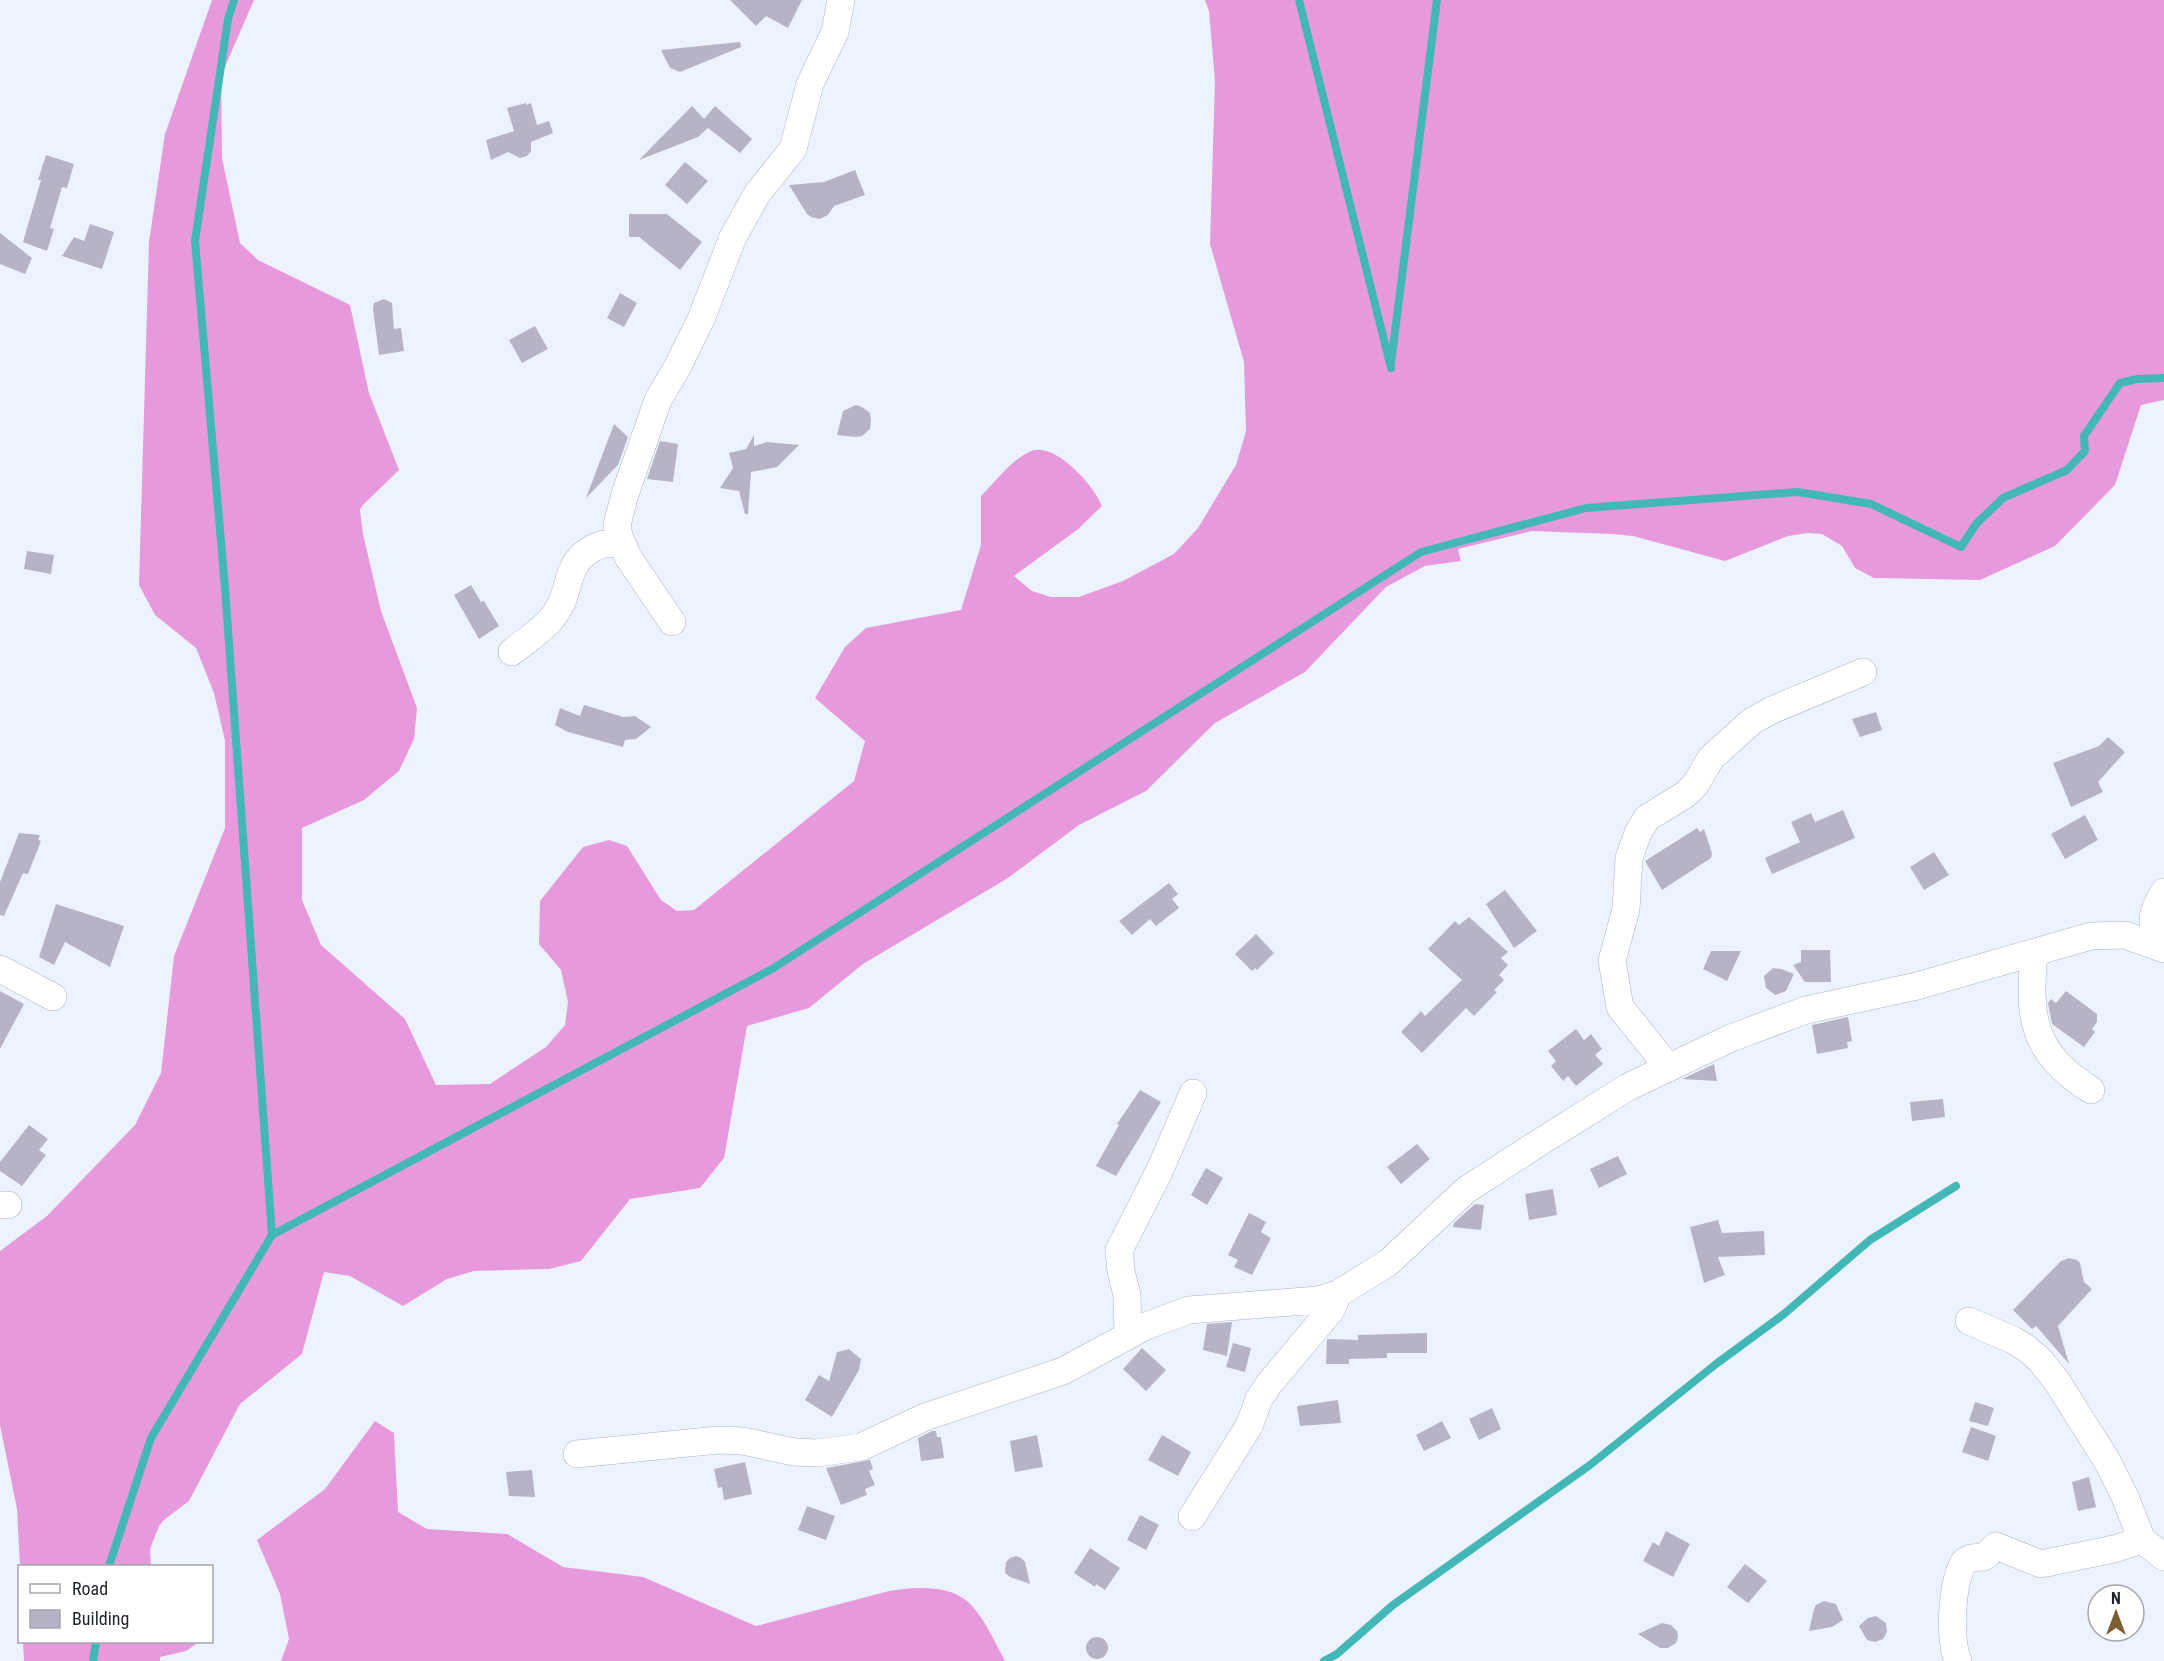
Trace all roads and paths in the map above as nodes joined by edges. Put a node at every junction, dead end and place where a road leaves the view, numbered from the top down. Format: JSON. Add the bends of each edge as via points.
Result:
{"nodes":[{"id":1,"x":840,"y":0,"type":"edge"},
{"id":2,"x":622,"y":543,"type":"junction"},
{"id":3,"x":672,"y":622,"type":"dead end"},
{"id":4,"x":512,"y":652,"type":"dead end"},
{"id":5,"x":1863,"y":672,"type":"dead end"},
{"id":6,"x":2164,"y":892,"type":"edge"},
{"id":7,"x":2161,"y":948,"type":"edge"},
{"id":8,"x":2034,"y":952,"type":"junction"},
{"id":9,"x":0,"y":969,"type":"edge"},
{"id":10,"x":53,"y":997,"type":"dead end"},
{"id":11,"x":1670,"y":1068,"type":"junction"},
{"id":12,"x":2091,"y":1090,"type":"dead end"},
{"id":13,"x":1193,"y":1093,"type":"dead end"},
{"id":14,"x":1338,"y":1294,"type":"junction"},
{"id":15,"x":1969,"y":1321,"type":"dead end"},
{"id":16,"x":1128,"y":1336,"type":"junction"},
{"id":17,"x":577,"y":1454,"type":"dead end"},
{"id":18,"x":1192,"y":1517,"type":"dead end"},
{"id":19,"x":2142,"y":1540,"type":"junction"},
{"id":20,"x":2164,"y":1557,"type":"edge"},
{"id":21,"x":1958,"y":1661,"type":"edge"}],
"edges":[{"from":1,"to":2,"type":"street","via":[[837,23],[810,84],[792,149],[757,194],[733,237],[701,319],[658,400],[617,525]]},
{"from":2,"to":3,"type":"street"},
{"from":2,"to":4,"type":"street","via":[[610,542],[584,553],[572,569],[566,594],[551,621]]},
{"from":5,"to":11,"type":"street","via":[[1752,721],[1711,758],[1686,794],[1647,818],[1638,833],[1629,858],[1626,909],[1612,961],[1620,1007]]},
{"from":6,"to":7,"type":"street","via":[[2152,925]]},
{"from":7,"to":8,"type":"street","via":[[2125,935],[2110,935],[2091,936]]},
{"from":8,"to":11,"type":"street","via":[[1917,986],[1806,1010],[1731,1038]]},
{"from":8,"to":12,"type":"street","via":[[2031,992],[2036,1031],[2062,1068]]},
{"from":9,"to":10,"type":"street"},
{"from":11,"to":14,"type":"street","via":[[1628,1087],[1466,1190],[1389,1262]]},
{"from":13,"to":16,"type":"street","via":[[1119,1250],[1127,1295]]},
{"from":14,"to":16,"type":"street","via":[[1318,1300],[1189,1310]]},
{"from":14,"to":18,"type":"street","via":[[1331,1310],[1259,1399],[1249,1426]]},
{"from":15,"to":19,"type":"street","via":[[2026,1348],[2056,1380],[2107,1461]]},
{"from":16,"to":17,"type":"street","via":[[1063,1371],[925,1418],[861,1448],[794,1452],[718,1440]]},
{"from":19,"to":20,"type":"street"},
{"from":19,"to":21,"type":"street","via":[[2052,1564],[2041,1564],[1996,1546],[1984,1557],[1964,1562],[1957,1583],[1952,1627]]}]}
